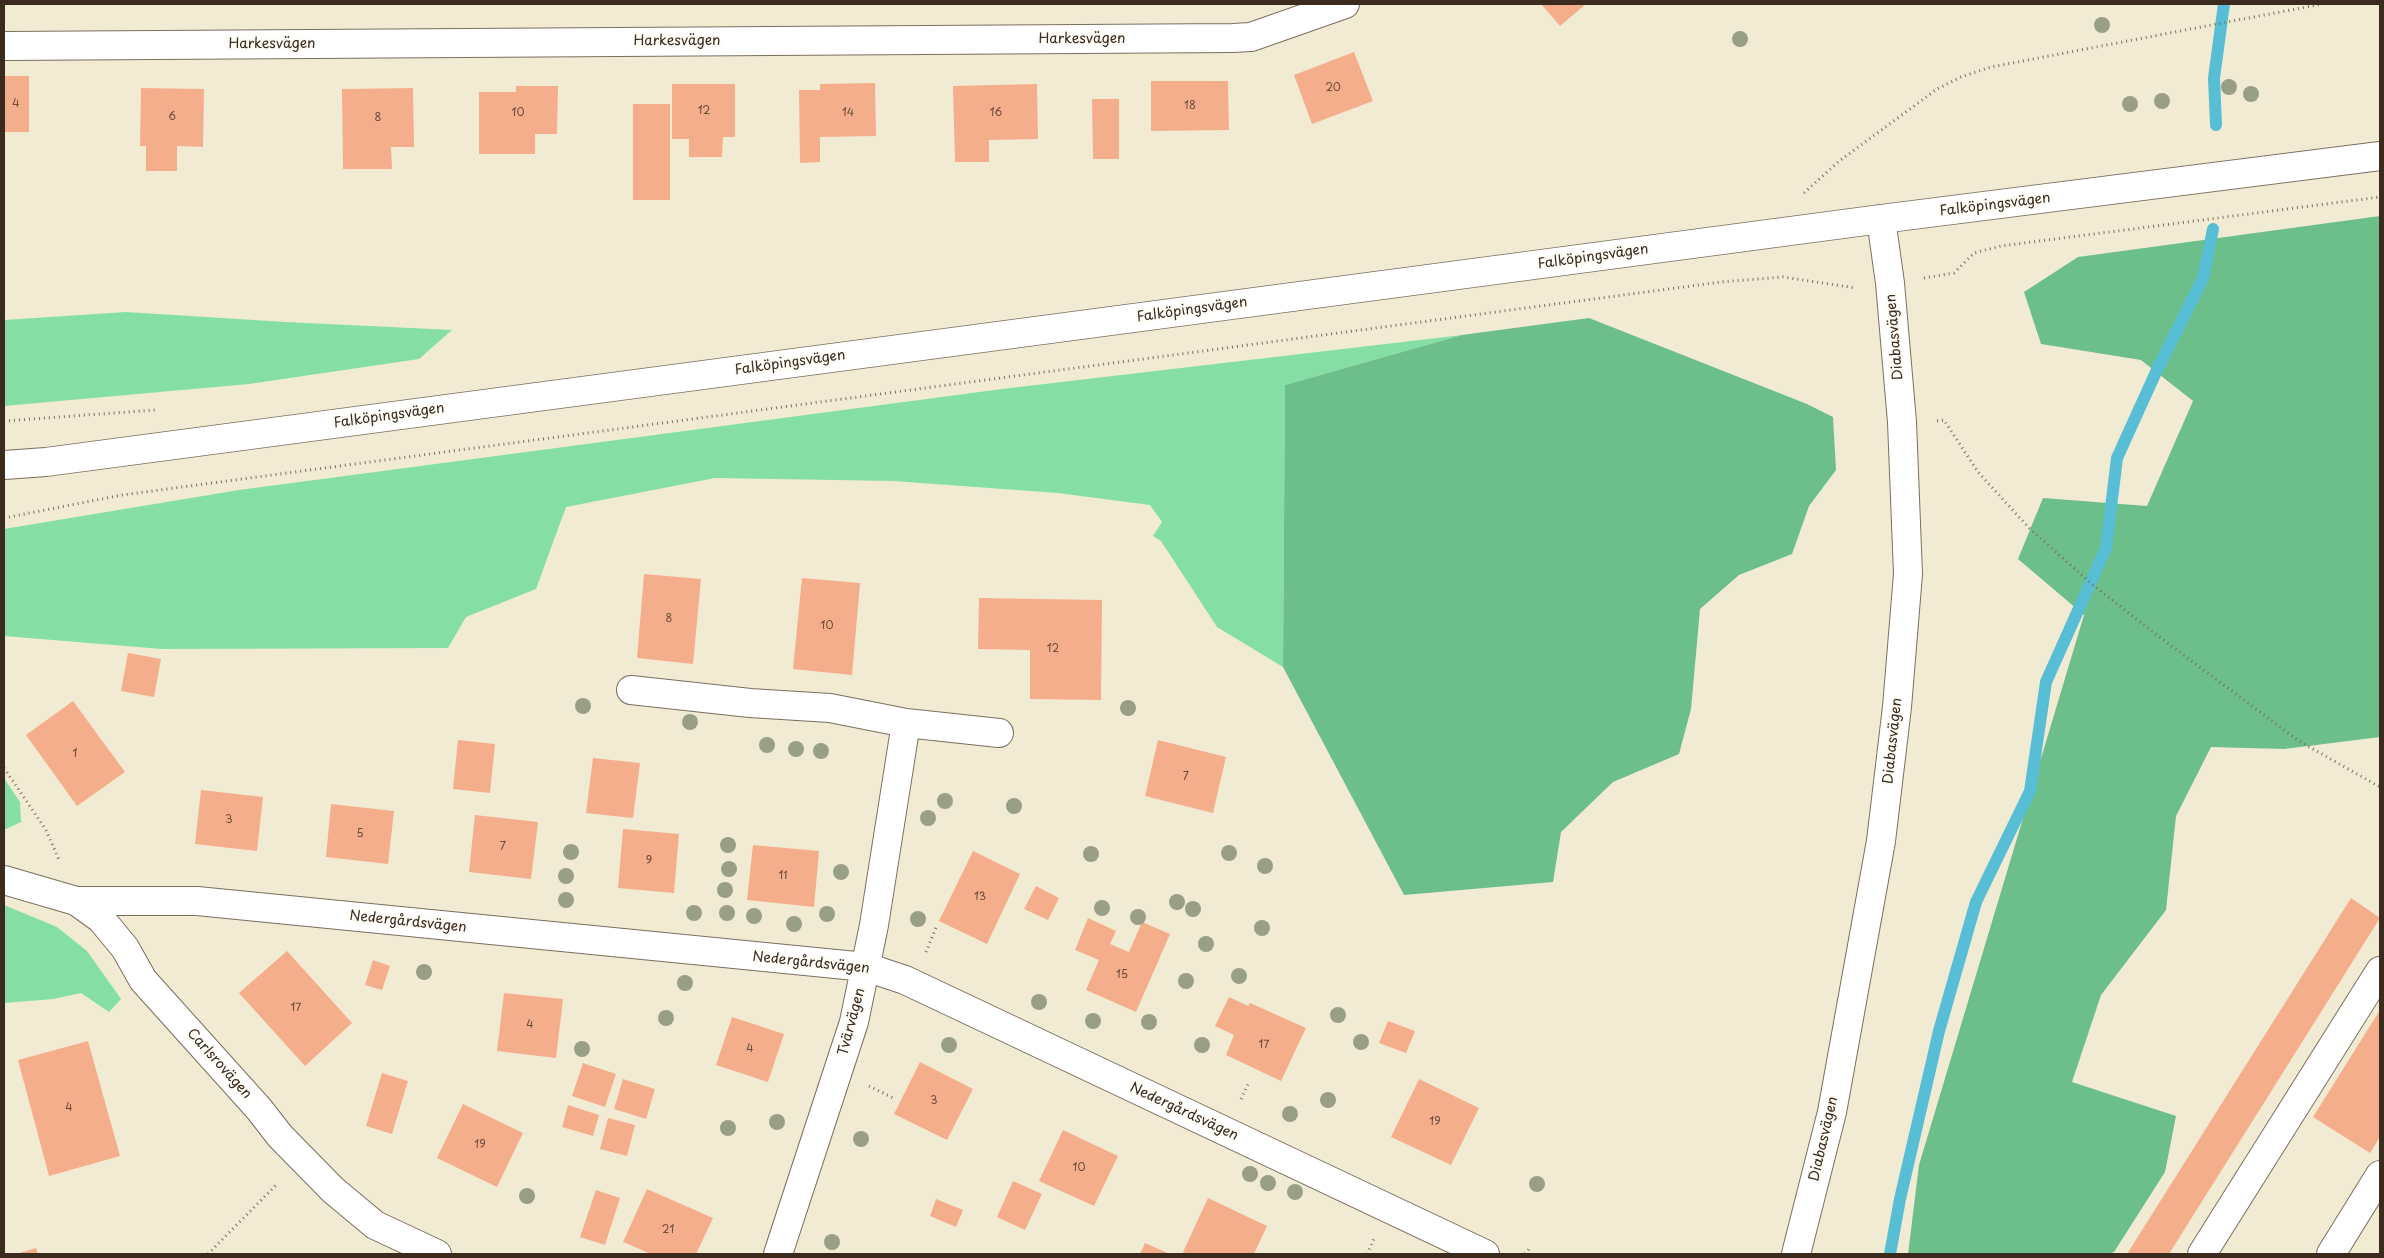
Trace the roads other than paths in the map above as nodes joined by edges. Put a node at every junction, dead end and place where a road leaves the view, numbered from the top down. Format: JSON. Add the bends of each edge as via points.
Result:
{"nodes":[{"id":1,"x":1345,"y":4,"type":"edge"},
{"id":2,"x":4,"y":46,"type":"edge"},
{"id":3,"x":2380,"y":156,"type":"edge"},
{"id":4,"x":1881,"y":219,"type":"junction"},
{"id":5,"x":4,"y":465,"type":"edge"},
{"id":6,"x":631,"y":690,"type":"dead end"},
{"id":7,"x":906,"y":723,"type":"junction"},
{"id":8,"x":999,"y":733,"type":"dead end"},
{"id":9,"x":4,"y":880,"type":"edge"},
{"id":10,"x":68,"y":898,"type":"junction"},
{"id":11,"x":866,"y":968,"type":"junction"},
{"id":12,"x":2380,"y":971,"type":"edge"},
{"id":13,"x":2380,"y":1175,"type":"edge"},
{"id":14,"x":437,"y":1254,"type":"edge"},
{"id":15,"x":778,"y":1254,"type":"edge"},
{"id":16,"x":1485,"y":1254,"type":"edge"},
{"id":17,"x":1796,"y":1254,"type":"edge"},
{"id":18,"x":2202,"y":1254,"type":"edge"},
{"id":19,"x":2331,"y":1254,"type":"edge"}],
"edges":[{"from":1,"to":2,"type":"street","name":"Harkesvägen","via":[[1251,37],[1233,38]]},
{"from":3,"to":4,"type":"street","name":"Falköpingsvägen"},
{"from":4,"to":5,"type":"street","name":"Falköpingsvägen"},
{"from":4,"to":17,"type":"street","name":"Diabasvägen","via":[[1902,422],[1908,574],[1881,841],[1832,1112]]},
{"from":6,"to":7,"type":"street","via":[[830,708]]},
{"from":7,"to":8,"type":"street"},
{"from":7,"to":11,"type":"street","name":"Tvärvägen"},
{"from":9,"to":10,"type":"street","name":"Carlsrovägen"},
{"from":10,"to":11,"type":"street","name":"Nedergårdsvägen","via":[[197,902]]},
{"from":10,"to":14,"type":"street","name":"Carlsrovägen","via":[[101,918],[125,948],[143,980],[280,1136],[333,1190],[375,1225]]},
{"from":11,"to":15,"type":"street","name":"Tvärvägen","via":[[854,1022]]},
{"from":11,"to":16,"type":"street","name":"Nedergårdsvägen","via":[[905,980]]},
{"from":12,"to":18,"type":"street"},
{"from":13,"to":19,"type":"street"}]}
